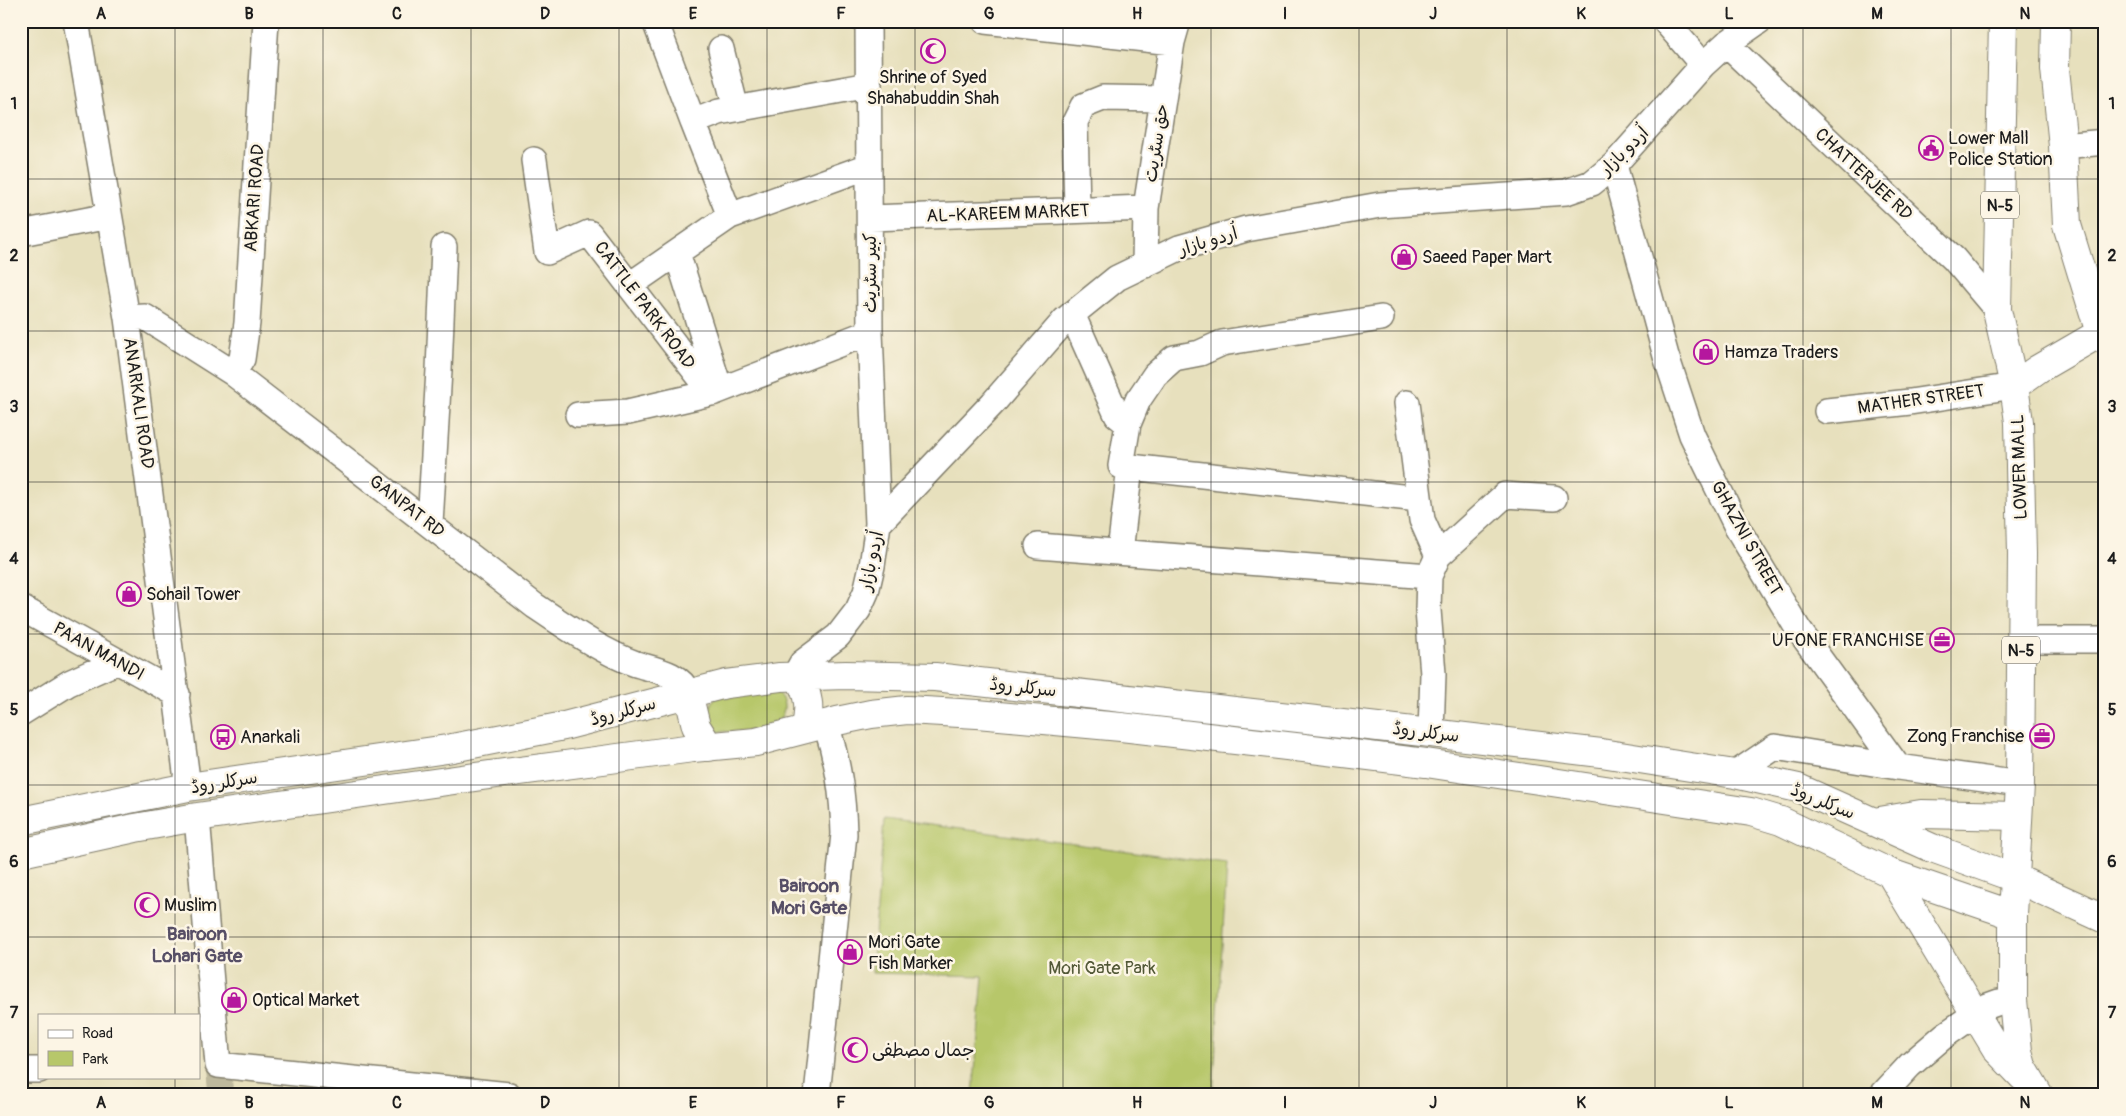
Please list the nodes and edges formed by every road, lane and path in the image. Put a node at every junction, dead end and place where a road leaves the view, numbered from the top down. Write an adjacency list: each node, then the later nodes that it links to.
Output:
1 (76, 21): 26 (street, ANARKALI ROAD)
2 (266, 21): 40 (street, ABKARI ROAD)
3 (655, 21): 18 (street)
4 (868, 21): 15 (street, کبیر سٹریٹ)
5 (985, 21): 10 (street)
6 (1665, 21): 14 (street)
7 (1759, 21): 12 (street, اُردو بازار)
8 (2003, 21): 34 (main road, LOWER MALL / N-5)
9 (2056, 21): 20 (main road)
10 (1057, 25): 11 (street)
11 (1175, 32): 16 (street, حق سٹریت)
12 (1726, 44): 14 (street, اُردو بازار); 34 (street, CHATTERJEE RD)
13 (721, 49): 17 (street)
14 (1703, 65): 22 (street, اُردو بازار)
15 (868, 85): 17 (street); 23 (street, کبیر سٹریٹ)
16 (1163, 99): 24 (street, حق سٹریت); 25 (street)
17 (736, 109): 18 (street)
18 (693, 122): 27 (street)
19 (2105, 142): 20 (street)
20 (2063, 146): 39 (main road)
21 (534, 160): 33 (street, CATTLE PARK ROAD)
22 (1614, 165): 32 (street, اُردو بازار); 66 (street, GHAZNI STREET)
23 (869, 166): 27 (street); 28 (street, کبیر سٹریٹ)
24 (1146, 208): 25 (street, AL-KAREEM MARKET); 32 (street, حق سٹریت)
25 (1077, 210): 28 (street, AL-KAREEM MARKET)
26 (109, 216): 29 (street); 36 (street, ANARKALI ROAD)
27 (730, 216): 31 (street)
28 (870, 218): 38 (street, کبیر سٹریٹ)
29 (21, 233)
30 (444, 247): 50 (street)
31 (677, 253): 33 (street); 42 (street)
32 (1144, 265): 35 (street, اُردو بازار)
33 (630, 285): 42 (street, CATTLE PARK ROAD)
34 (1997, 310): 41 (main road, LOWER MALL / N-5)
35 (1072, 314): 46 (street); 51 (street, اُردو بازار)
36 (127, 318): 40 (street, GANPAT RD); 61 (street, ANARKALI ROAD)
37 (1382, 318): 46 (street)
38 (870, 332): 42 (street); 51 (street, کبیر سٹریٹ)
39 (2103, 337): 41 (main road)
40 (233, 373): 50 (street, GANPAT RD)
41 (2014, 386): 44 (street, MATHER STREET); 56 (main road, LOWER MALL / N-5)
42 (716, 391): 45 (street)
43 (1407, 403): 49 (street)
44 (1827, 411)
45 (578, 415)
46 (1128, 424): 47 (street)
47 (1130, 467): 49 (street); 53 (street)
48 (1554, 498): 54 (street)
49 (1419, 499): 54 (street)
50 (430, 524): 60 (street, GANPAT RD)
51 (878, 524): 59 (street, اُردو بازار)
52 (1038, 546): 53 (street)
53 (1120, 552): 54 (street)
54 (1433, 566): 64 (street)
55 (21, 608): 58 (street, PAAN MANDI)
56 (2022, 640): 57 (street); 68 (main road, LOWER MALL / N-5)
57 (2105, 640)
58 (118, 661): 61 (street, PAAN MANDI); 62 (street)
59 (798, 677): 60 (main road, سرکلر روڈ); 63 (main road); 64 (main road, سرکلر روڈ)
60 (688, 693): 65 (main road); 69 (main road, سرکلر روڈ)
61 (177, 694): 69 (street, ANARKALI ROAD)
62 (21, 713)
63 (816, 726): 65 (main road, سرکلر روڈ); 75 (main road, سرکلر روڈ); 85 (street)
64 (1431, 732): 67 (main road, سرکلر روڈ)
65 (709, 747): 71 (main road, سرکلر روڈ)
66 (1898, 768): 67 (street); 68 (street)
67 (1735, 774): 73 (main road, سرکلر روڈ)
68 (2020, 784): 70 (main road, LOWER MALL / N-5)
69 (188, 787): 72 (main road, سرکلر روڈ)
70 (2018, 816): 73 (main road); 76 (main road, LOWER MALL / N-5)
71 (197, 817): 74 (main road, سرکلر روڈ); 84 (street)
72 (21, 821)
73 (1874, 822): 76 (main road, سرکلر روڈ)
74 (21, 853)
75 (1890, 873): 77 (main road, سرکلر روڈ); 80 (main road)
76 (2015, 878): 77 (main road, LOWER MALL / N-5); 78 (main road, سرکلر روڈ)
77 (2013, 915): 79 (main road, N-5)
78 (2101, 916)
79 (2013, 1000): 80 (street); 83 (main road, N-5)
80 (1974, 1014): 83 (main road); 86 (street)
81 (21, 1070): 82 (street)
82 (38, 1070)
83 (2036, 1091)
84 (509, 1095)
85 (817, 1095)
86 (1882, 1095)

